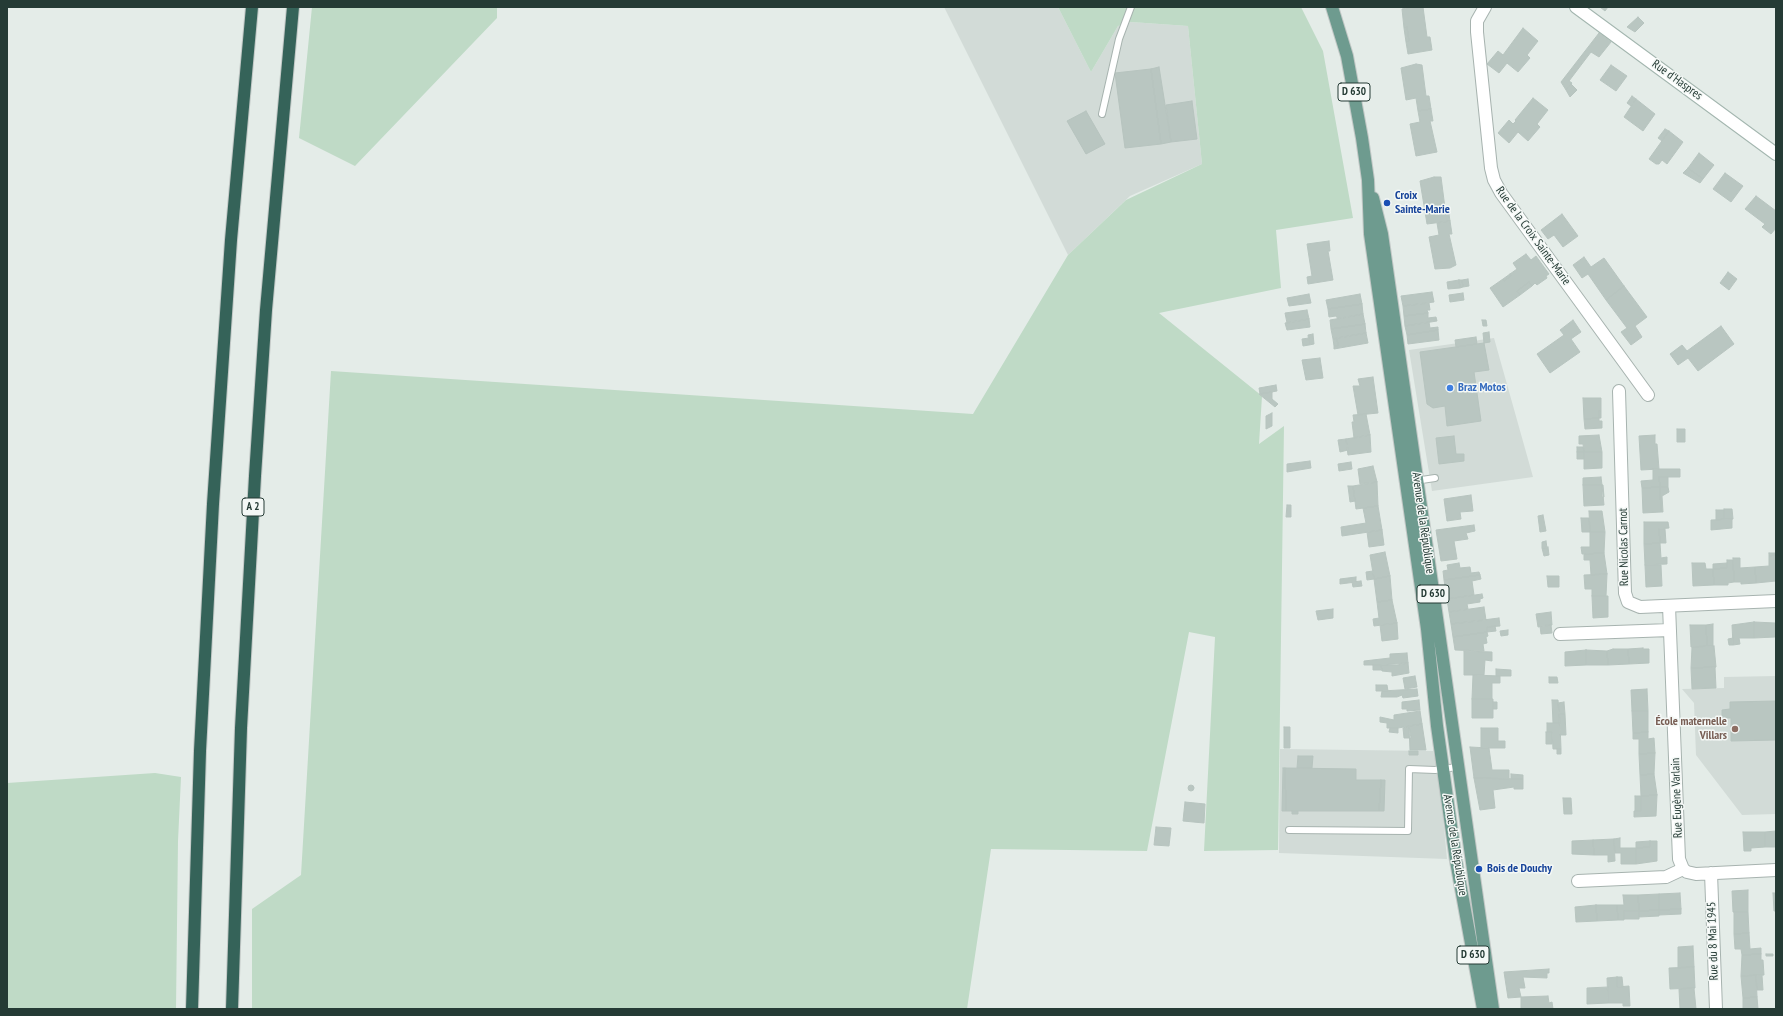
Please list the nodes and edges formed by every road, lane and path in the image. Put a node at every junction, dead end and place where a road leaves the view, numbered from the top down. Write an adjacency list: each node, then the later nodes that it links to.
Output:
1 (252, 7): 24 (highway)
2 (293, 7): 25 (highway, A 2)
3 (1132, 7): 7 (lane)
4 (1332, 7): 12 (main road, Avenue de la République / D 630)
5 (1485, 7): 10 (street, Rue de la Croix Sainte-Marie)
6 (1576, 7): 8 (street, Rue d'Haspres)
7 (1102, 114)
8 (1776, 154)
9 (1619, 391): 14 (street, Rue Nicolas Carnot)
10 (1648, 395)
11 (1435, 478): 12 (lane)
12 (1412, 481): 17 (main road, Avenue de la République / D 630); 18 (main road, Avenue de la République / D 630)
13 (1776, 602): 14 (street, Rue Nicolas Carnot)
14 (1669, 606): 15 (street, Rue Eugène Varlain)
15 (1670, 630): 16 (street); 20 (street, Rue Eugène Varlain)
16 (1560, 634)
17 (1457, 767): 18 (lane); 27 (main road, Avenue de la République / D 630)
18 (1443, 769): 19 (lane); 26 (main road, Avenue de la République / D 630)
19 (1289, 830)
20 (1683, 869): 22 (street); 23 (street)
21 (1776, 870): 22 (street)
22 (1711, 873): 28 (street, Rue du 8 Mai 1945)
23 (1578, 881)
24 (192, 1009)
25 (232, 1009)
26 (1483, 1009)
27 (1493, 1009)
28 (1716, 1009)

